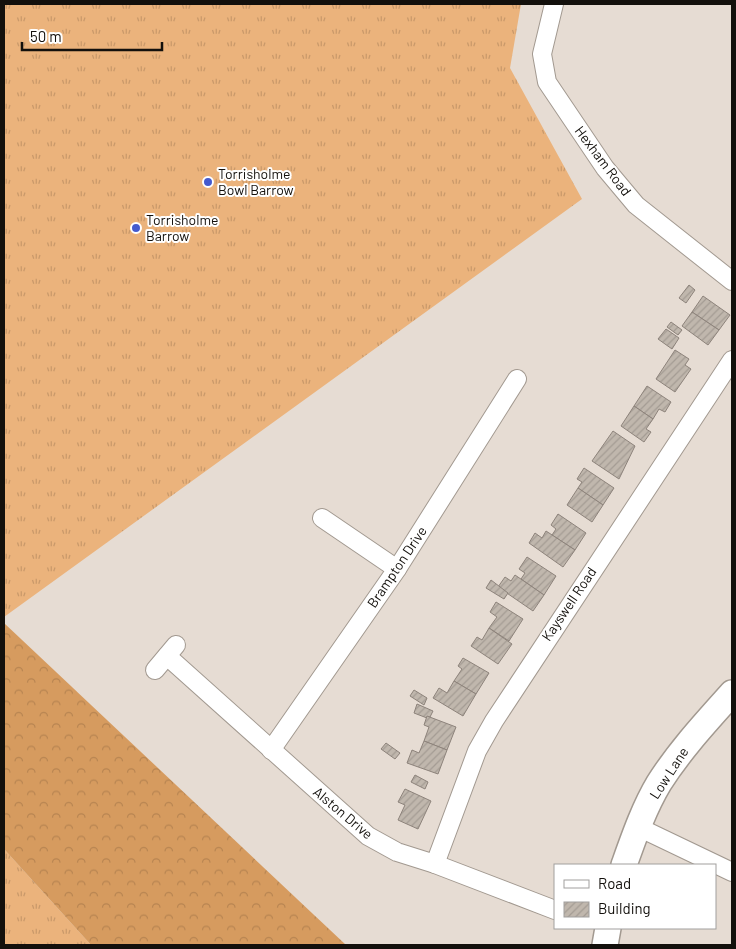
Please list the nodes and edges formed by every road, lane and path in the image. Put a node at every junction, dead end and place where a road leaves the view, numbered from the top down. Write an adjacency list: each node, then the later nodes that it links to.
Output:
1 (554, 4): 2 (street, Hexham Road)
2 (732, 281)
3 (732, 360): 11 (street, Kayswell Road)
4 (517, 380): 6 (street, Brampton Drive)
5 (322, 518): 6 (street)
6 (398, 569): 9 (street, Brampton Drive)
7 (155, 670): 9 (street, Alston Drive)
8 (732, 693): 10 (street, Low Lane)
9 (270, 750): 11 (street, Alston Drive)
10 (638, 827): 12 (street, Low Lane); 13 (street)
11 (435, 864): 16 (street, Alston Drive)
12 (624, 864)
13 (715, 864)
14 (716, 864): 15 (street)
15 (732, 872)
16 (554, 910)

